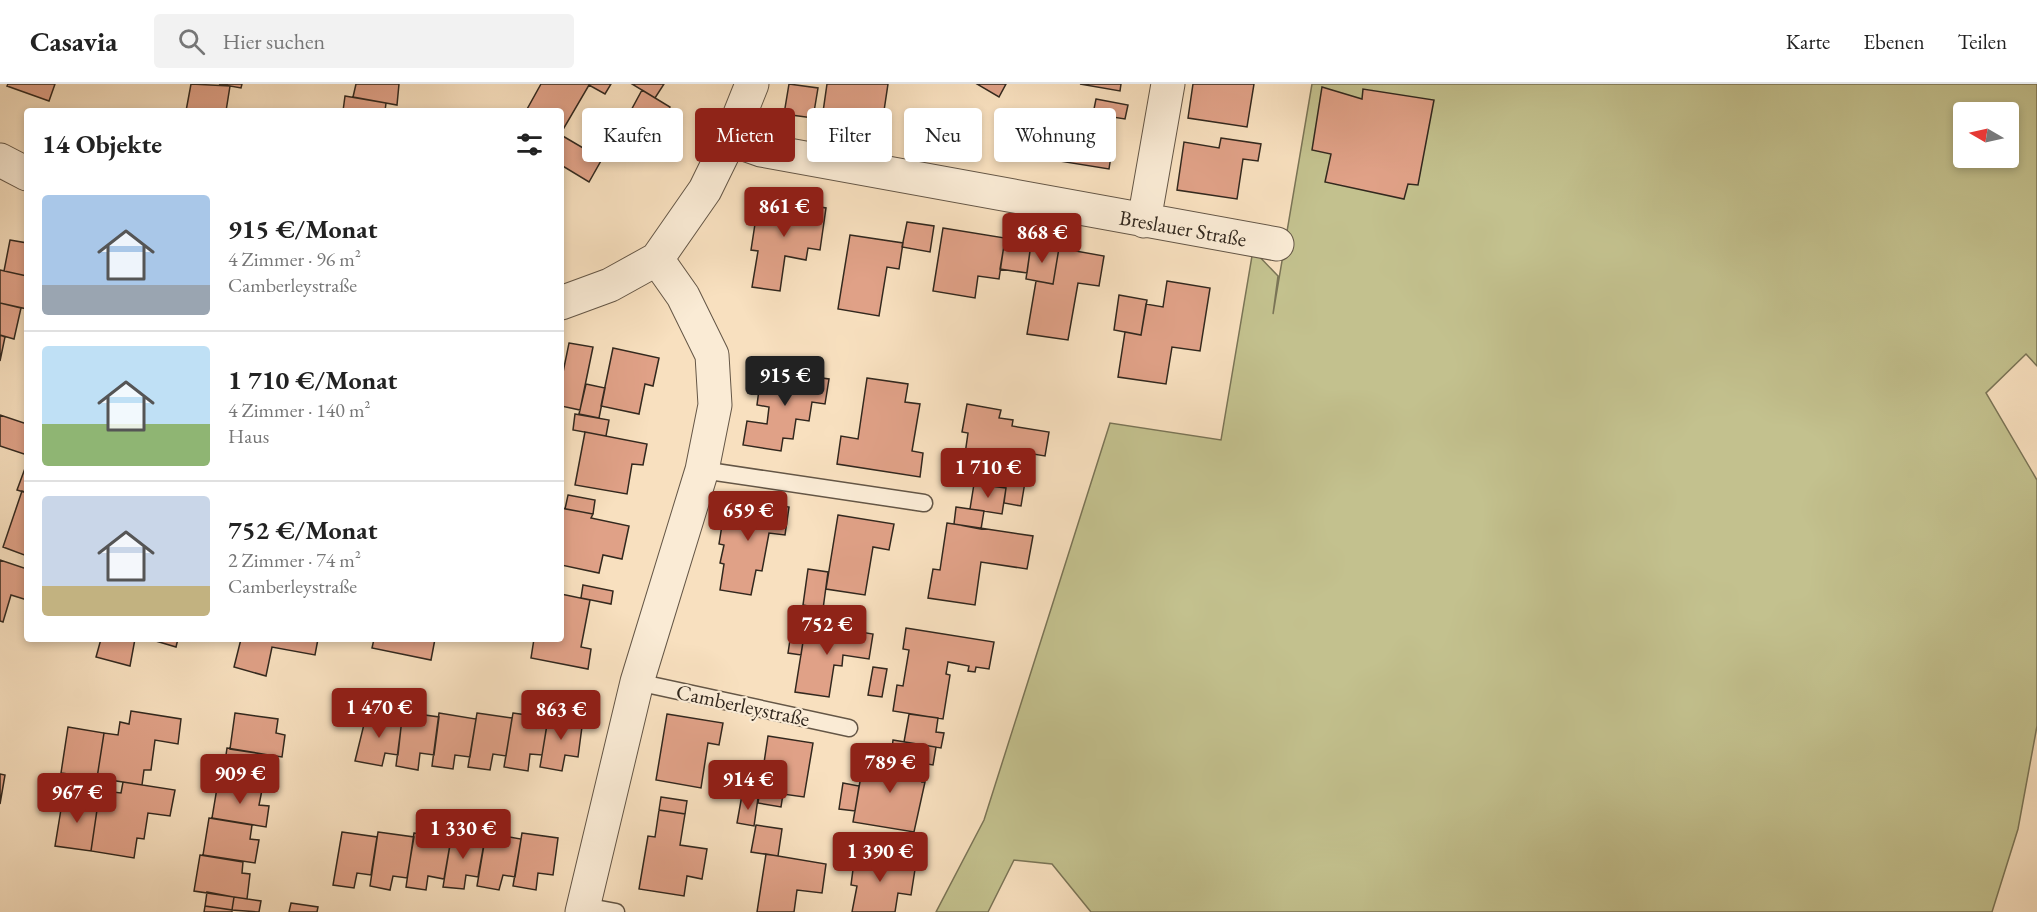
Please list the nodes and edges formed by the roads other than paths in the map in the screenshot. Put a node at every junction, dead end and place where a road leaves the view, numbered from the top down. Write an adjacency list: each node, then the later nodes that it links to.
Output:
1 (752, 84): 3 (street)
2 (1168, 84): 8 (street)
3 (742, 108)
4 (795, 156): 8 (street, Breslauer Straße)
5 (0, 160): 7 (street)
6 (719, 162): 10 (street)
7 (24, 172)
8 (1144, 221): 9 (street, Breslauer Straße)
9 (1277, 244)
10 (657, 259): 11 (street); 12 (street)
11 (564, 302)
12 (702, 470): 13 (lane); 14 (street)
13 (924, 503)
14 (637, 682): 15 (lane, Camberleystraße); 16 (street)
15 (849, 728)
16 (583, 909): 17 (lane)
17 (616, 912)

